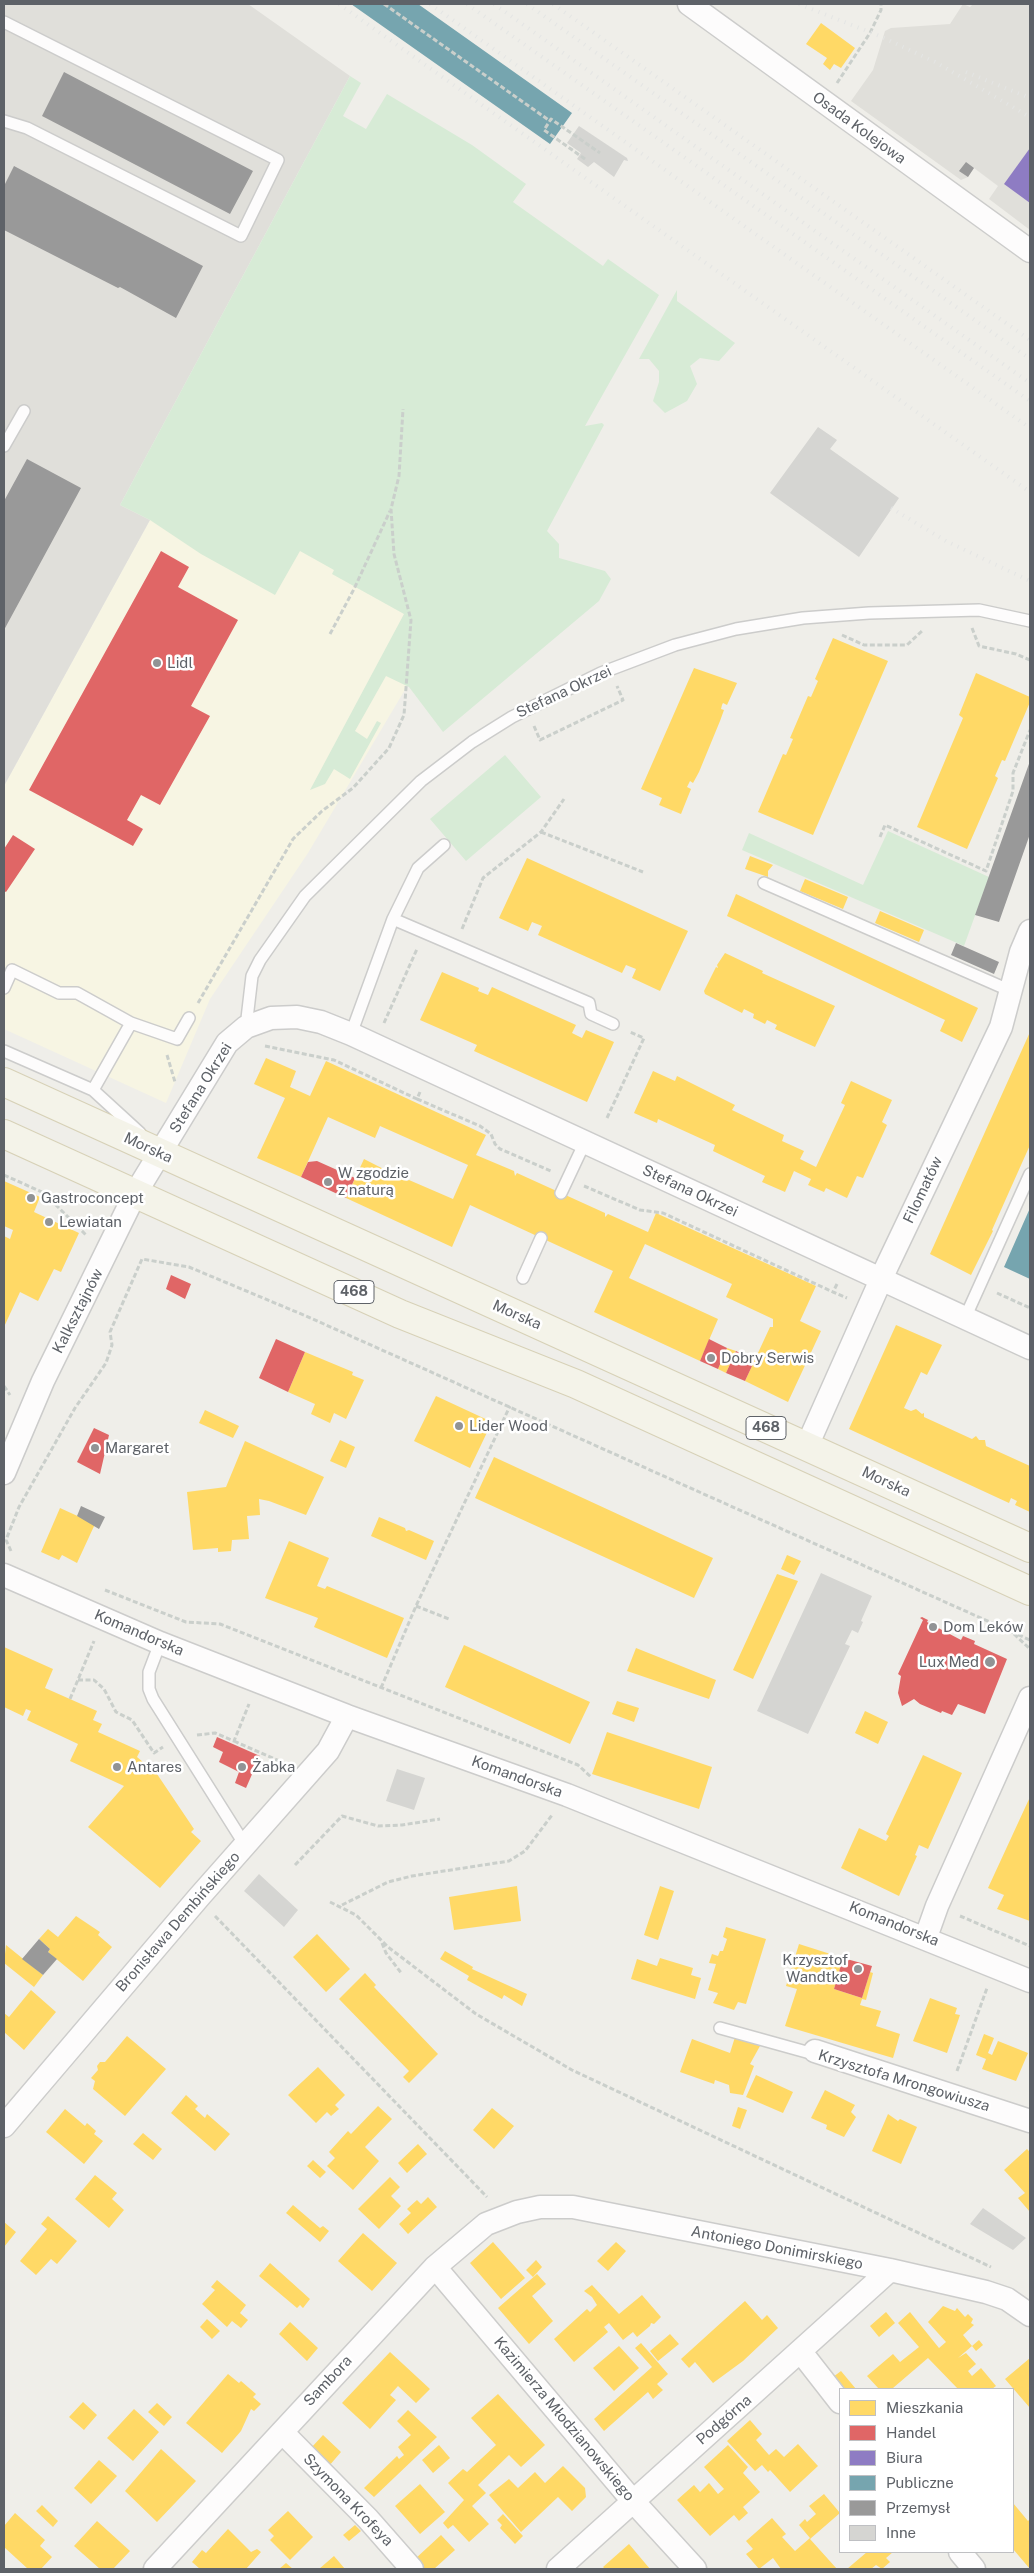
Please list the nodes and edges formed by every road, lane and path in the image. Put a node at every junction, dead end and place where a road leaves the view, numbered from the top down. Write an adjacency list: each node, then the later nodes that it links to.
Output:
1 (384, 4): 7 (path)
2 (689, 4): 5 (street, Osada Kolejowa)
3 (881, 4): 5 (path)
4 (4, 22): 6 (lane)
5 (825, 103): 10 (street, Osada Kolejowa)
6 (4, 120)
7 (550, 121): 8 (path); 9 (path)
8 (600, 153)
9 (585, 159)
10 (1030, 251)
11 (403, 409): 14 (path)
12 (24, 411): 13 (lane)
13 (4, 446)
14 (391, 509): 19 (path); 36 (path)
15 (1030, 621): 39 (lane, Stefana Okrzei)
16 (928, 626): 18 (path)
17 (963, 627): 20 (path)
18 (837, 633)
19 (330, 634)
20 (1030, 660)
21 (625, 682): 22 (path)
22 (527, 730)
23 (1030, 730): 26 (path)
24 (564, 799): 25 (path)
25 (541, 832): 28 (path); 33 (path)
26 (880, 837)
27 (444, 845): 30 (lane)
28 (643, 872)
29 (764, 883): 35 (lane)
30 (393, 919): 33 (lane); 42 (lane)
31 (1030, 931): 35 (street, Filomatów)
32 (420, 942): 40 (path)
33 (454, 946): 38 (lane)
34 (4, 988): 37 (lane)
35 (1011, 991): 62 (street, Filomatów)
36 (189, 1018): 41 (lane)
37 (131, 1023): 41 (lane); 48 (lane)
38 (613, 1024): 50 (path)
39 (246, 1027): 42 (street, Stefana Okrzei); 53 (street, Stefana Okrzei)
40 (381, 1030)
41 (161, 1033): 47 (path)
42 (351, 1034): 45 (street, Stefana Okrzei)
43 (262, 1046): 49 (path)
44 (4, 1051): 48 (lane)
45 (429, 1071): 49 (path); 52 (street, Stefana Okrzei)
46 (4, 1082): 53 (main road, Morska / 468)
47 (176, 1086)
48 (93, 1090): 53 (lane)
49 (417, 1099): 56 (path)
50 (607, 1118)
51 (4, 1134): 58 (main road, 468)
52 (585, 1142): 56 (lane); 62 (street, Stefana Okrzei)
53 (161, 1153): 58 (street, Kalksztajnów); 71 (main road, Morska / 468)
54 (1030, 1174): 63 (lane)
55 (4, 1175): 59 (path)
56 (568, 1179): 57 (lane); 64 (path)
57 (561, 1193)
58 (135, 1194): 72 (street, Kalksztajnów); 77 (main road, 468)
59 (87, 1233)
60 (541, 1238): 61 (lane)
61 (523, 1278)
62 (882, 1278): 66 (street, Stefana Okrzei); 71 (street, Filomatów)
63 (980, 1285): 65 (path); 66 (lane)
64 (833, 1292)
65 (1030, 1308)
66 (966, 1318): 67 (street, Stefana Okrzei)
67 (1030, 1348)
68 (4, 1386): 69 (path)
69 (10, 1395)
70 (510, 1406): 74 (path); 78 (path); 80 (path)
71 (807, 1446): 73 (main road, Morska / 468)
72 (4, 1473)
73 (1030, 1548)
74 (15, 1554)
75 (4, 1575): 83 (street, Komandorska)
76 (96, 1586): 86 (path)
77 (1030, 1591)
78 (416, 1606): 79 (path); 86 (path)
79 (448, 1619)
80 (1011, 1632): 82 (path); 84 (path)
81 (95, 1638): 85 (path)
82 (1030, 1640)
83 (160, 1643): 91 (street, Komandorska); 92 (lane)
84 (1030, 1649)
85 (78, 1680): 89 (path); 92 (path)
86 (381, 1688): 87 (path)
87 (395, 1693)
88 (1030, 1698): 102 (street)
89 (70, 1699)
90 (250, 1701): 93 (path)
91 (347, 1716): 95 (street, Komandorska); 97 (street, Bronisława Dembińskiego)
92 (176, 1738): 93 (path); 97 (lane)
93 (234, 1741): 94 (path)
94 (294, 1767)
95 (567, 1794): 101 (path); 103 (street, Komandorska)
96 (440, 1819): 98 (path)
97 (245, 1845): 99 (street, Bronisława Dembińskiego)
98 (295, 1865)
99 (199, 1897): 113 (street, Bronisława Dembińskiego); 114 (path)
100 (330, 1902): 101 (path)
101 (341, 1906): 104 (path)
102 (937, 1906): 103 (street); 105 (path)
103 (926, 1937): 108 (street, Komandorska)
104 (382, 1941): 106 (path); 117 (path)
105 (1030, 1946)
106 (402, 1974)
107 (990, 1980): 111 (path)
108 (1030, 1981)
109 (720, 2028): 110 (lane, Krzysztofa Mrongowiusza)
110 (815, 2051): 111 (street, Krzysztofa Mrongowiusza)
111 (948, 2093): 112 (street, Krzysztofa Mrongowiusza)
112 (1030, 2122)
113 (4, 2126)
114 (488, 2199)
115 (517, 2212): 116 (street, Sambora); 118 (street, Antoniego Donimirskiego)
116 (435, 2267): 122 (street, Sambora); 123 (street, Kazimierza Młodzianowskiego)
117 (995, 2268)
118 (890, 2270): 119 (street, Antoniego Donimirskiego); 120 (street, Podgórna)
119 (1030, 2315)
120 (801, 2352): 121 (street); 123 (street, Podgórna)
121 (839, 2401)
122 (282, 2432): 125 (street, Sambora); 126 (street, Szymona Krofeya)
123 (632, 2500): 127 (street, Podgórna); 128 (street, Kazimierza Młodzianowskiego)
124 (961, 2553): 129 (street)
125 (154, 2569)
126 (412, 2569)
127 (558, 2569)
128 (695, 2569)
129 (974, 2569)

